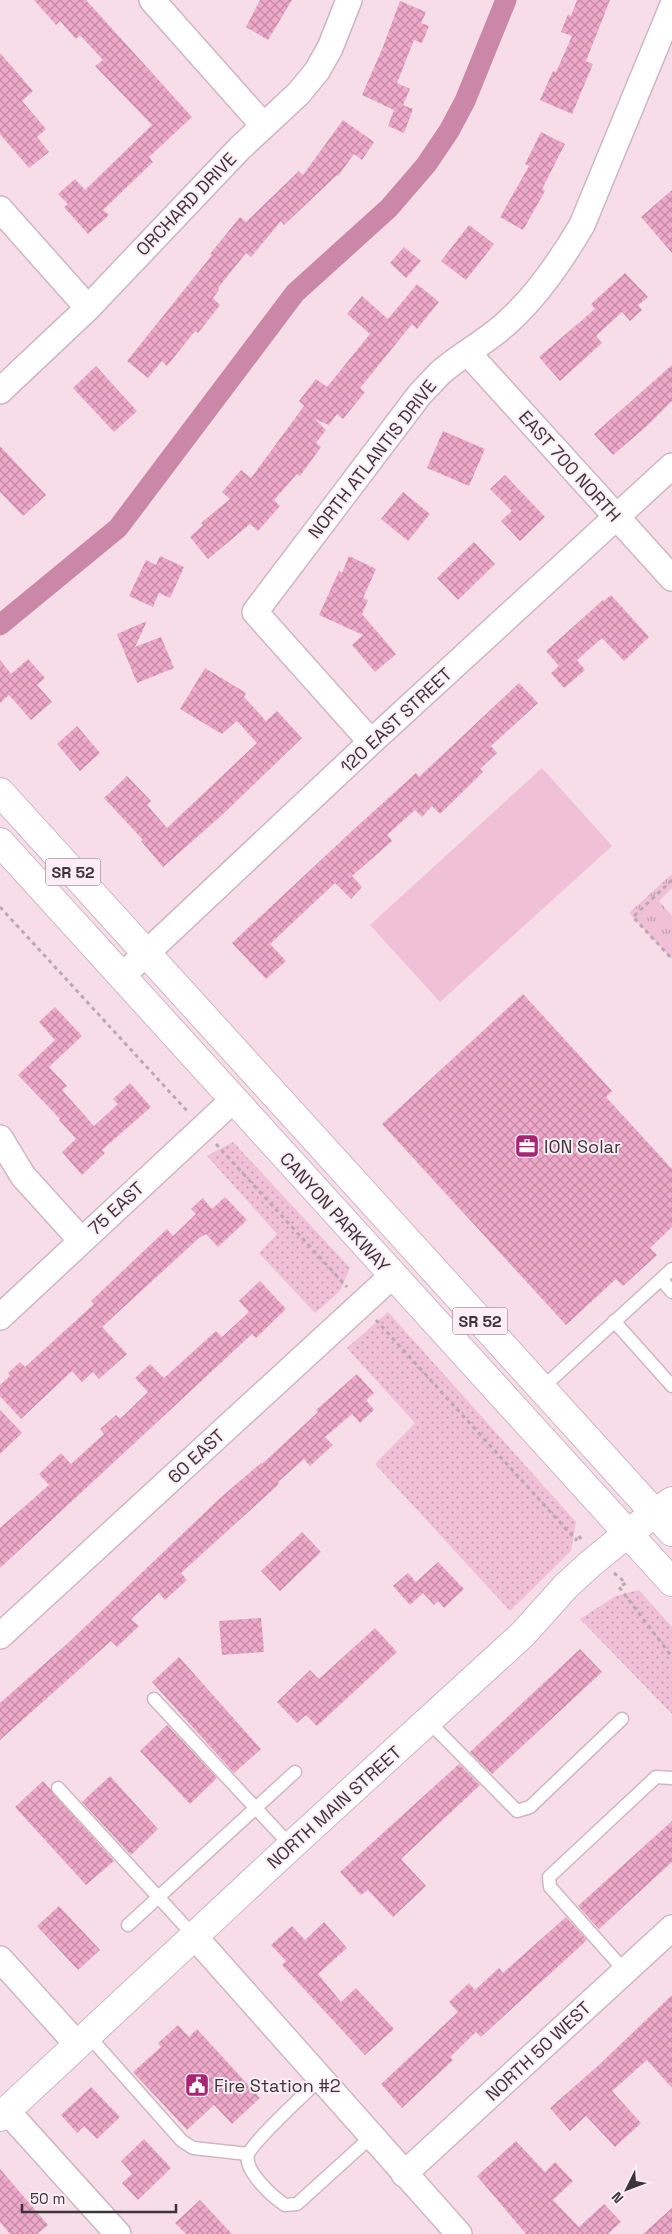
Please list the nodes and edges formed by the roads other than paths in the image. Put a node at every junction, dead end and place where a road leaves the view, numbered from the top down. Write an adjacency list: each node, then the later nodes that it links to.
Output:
1 (152, 0): 4 (street)
2 (349, 0): 4 (street, ORCHARD DRIVE)
3 (672, 7): 7 (street, NORTH ATLANTIS DRIVE)
4 (263, 125): 6 (street, ORCHARD DRIVE)
5 (0, 210): 6 (street)
6 (88, 308): 8 (street, ORCHARD DRIVE)
7 (468, 353): 10 (street, EAST 700 NORTH); 12 (street, NORTH ATLANTIS DRIVE)
8 (0, 391)
9 (672, 466): 10 (street, 120 EAST STREET)
10 (616, 517): 11 (street, EAST 700 NORTH); 12 (street, 120 EAST STREET)
11 (672, 578)
12 (372, 742): 15 (street, 120 EAST STREET)
13 (0, 792): 15 (main road, CANYON PARKWAY / SR 52)
14 (0, 842): 16 (main road, CANYON PARKWAY / SR 52)
15 (146, 953): 16 (street, 120 EAST STREET); 27 (main road, CANYON PARKWAY / SR 52)
16 (122, 976): 17 (main road, CANYON PARKWAY / SR 52)
17 (233, 1100): 19 (street, 75 EAST); 21 (main road, CANYON PARKWAY / SR 52)
18 (0, 1138): 19 (street)
19 (81, 1240): 24 (street, 75 EAST)
20 (672, 1269): 22 (lane)
21 (393, 1275): 29 (main road, CANYON PARKWAY / SR 52); 31 (street, 60 EAST)
22 (661, 1279): 23 (lane); 25 (lane)
23 (672, 1292)
24 (0, 1316)
25 (614, 1322): 26 (lane); 27 (lane)
26 (672, 1386)
27 (542, 1389): 28 (main road, CANYON PARKWAY / SR 52)
28 (666, 1515): 29 (main road, NORTH MAIN STREET)
29 (628, 1533): 30 (main road, CANYON PARKWAY / SR 52); 34 (main road, NORTH MAIN STREET)
30 (672, 1582)
31 (0, 1636)
32 (154, 1698): 38 (lane)
33 (622, 1719): 34 (lane)
34 (428, 1721): 39 (main road, NORTH MAIN STREET)
35 (295, 1772): 38 (lane)
36 (672, 1778): 45 (lane)
37 (58, 1788): 40 (lane)
38 (256, 1808): 39 (lane); 40 (lane)
39 (291, 1846): 43 (main road, NORTH MAIN STREET)
40 (158, 1898): 41 (lane); 43 (lane)
41 (128, 1925)
42 (672, 1928): 45 (street, NORTH 50 WEST)
43 (194, 1936): 46 (main road, NORTH MAIN STREET); 47 (street)
44 (0, 1959): 46 (street)
45 (625, 1971): 51 (street, NORTH 50 WEST)
46 (82, 2039): 48 (main road, NORTH MAIN STREET); 50 (lane)
47 (320, 2079): 49 (street); 50 (lane)
48 (3, 2114): 52 (street)
49 (371, 2137): 50 (lane); 51 (street)
50 (248, 2154)
51 (404, 2174): 53 (street)
52 (118, 2234)
53 (459, 2234)

